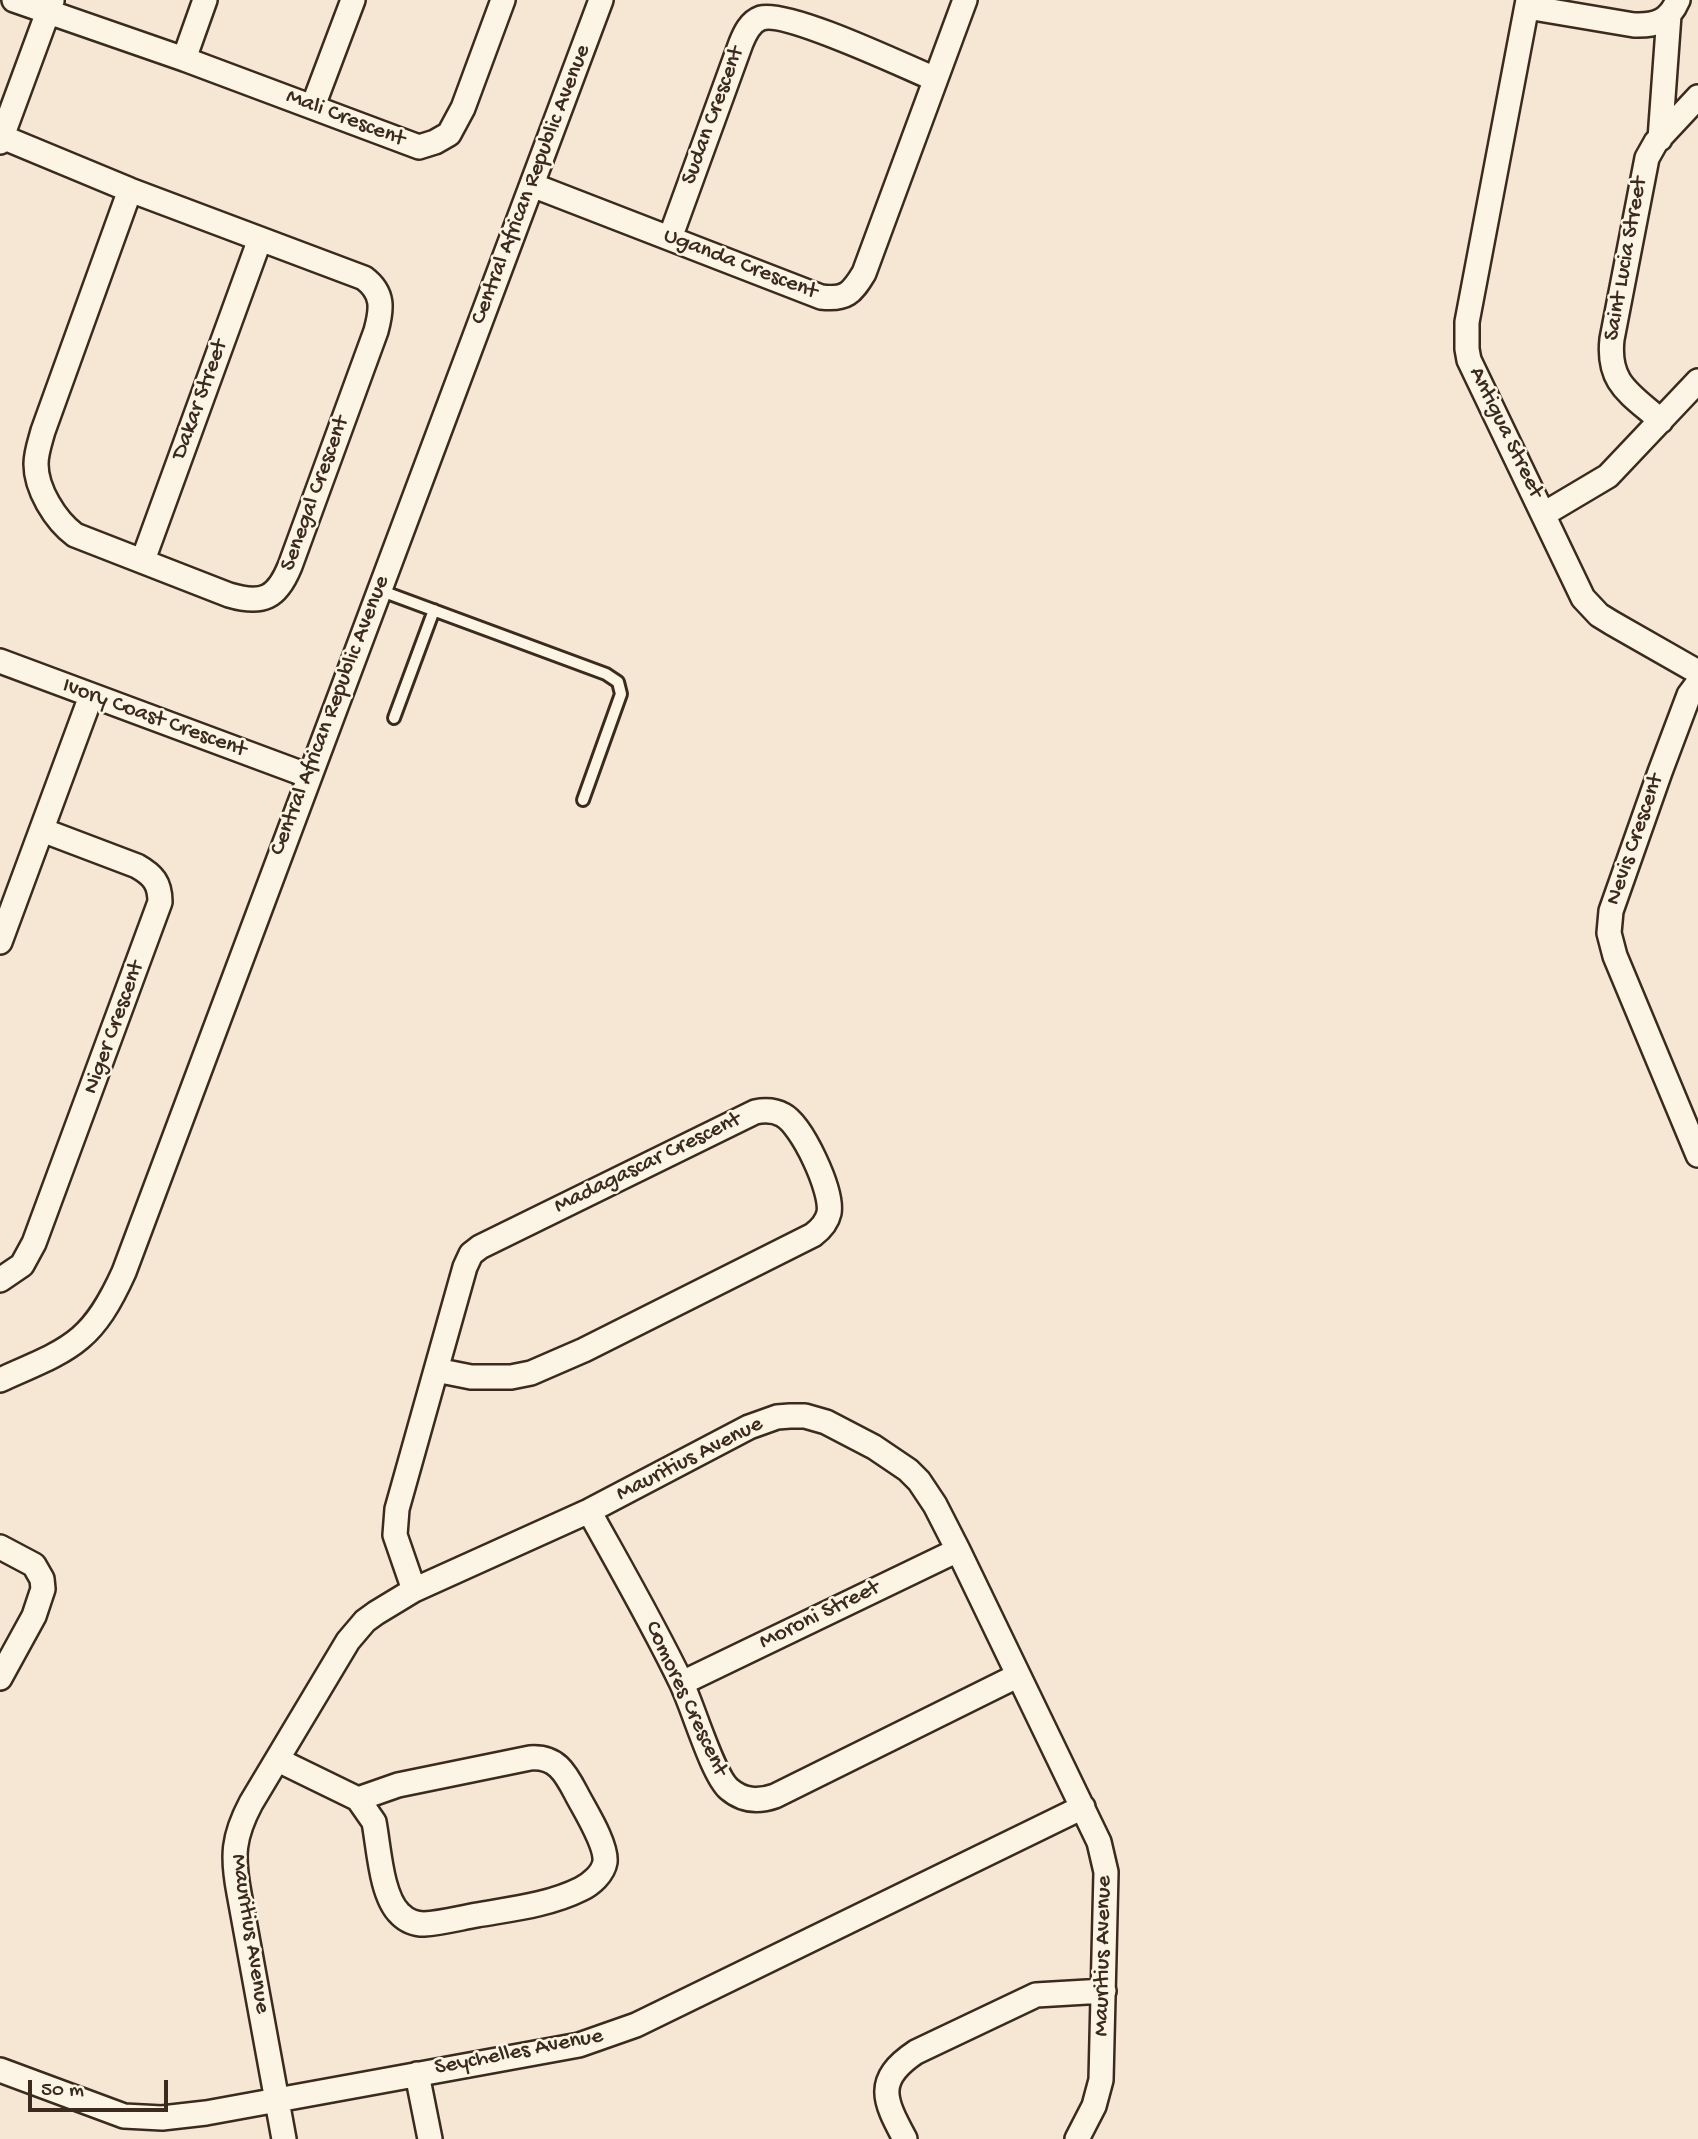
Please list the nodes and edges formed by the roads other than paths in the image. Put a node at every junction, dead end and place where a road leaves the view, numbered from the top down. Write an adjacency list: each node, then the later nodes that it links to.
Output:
1 (14, 0): 8 (street, Mali Crescent)
2 (205, 0): 10 (street)
3 (353, 0): 13 (street)
4 (503, 0): 13 (street, Mali Crescent)
5 (601, 0): 16 (street, Central African Republic Avenue)
6 (965, 0): 11 (street, Uganda Crescent)
7 (1527, 4): 9 (street); 22 (street, Antigua Street)
8 (50, 7): 10 (street, Mali Crescent); 15 (street)
9 (1673, 8): 14 (street)
10 (184, 59): 13 (street, Mali Crescent)
11 (935, 79): 18 (street, Uganda Crescent); 18 (street, Sudan Crescent)
12 (1698, 97): 14 (street, Saint Lucia Street)
13 (313, 106)
14 (1660, 139): 21 (street, Saint Lucia Street)
15 (1, 140): 17 (street, Senegal Crescent)
16 (532, 185): 18 (street, Uganda Crescent); 24 (street, Central African Republic Avenue)
17 (130, 190): 19 (street, Senegal Crescent); 23 (street, Senegal Crescent)
18 (670, 238)
19 (260, 239): 23 (street, Dakar Street); 23 (street, Senegal Crescent)
20 (1698, 381): 21 (street)
21 (1661, 421): 22 (street)
22 (1544, 514): 27 (street, Antigua Street)
23 (143, 561)
24 (379, 590): 25 (lane); 31 (street, Central African Republic Avenue)
25 (434, 610): 30 (lane); 32 (lane)
26 (0, 661): 29 (street, Ivory Coast Crescent)
27 (1698, 672)
28 (1698, 683): 35 (street, Nevis Crescent)
29 (91, 696): 31 (street, Ivory Coast Crescent); 33 (street)
30 (394, 718)
31 (309, 776): 38 (street, Central African Republic Avenue)
32 (583, 800)
33 (42, 830): 34 (street); 36 (street, Niger Crescent)
34 (0, 942)
35 (1698, 1155)
36 (0, 1280)
37 (436, 1370): 37 (street, Madagascar Crescent); 42 (street, Madagascar Crescent)
38 (0, 1380)
39 (589, 1511): 41 (street, Mauritius Avenue); 42 (street, Mauritius Avenue); 45 (street, Comores Crescent)
40 (0, 1547): 44 (street)
41 (958, 1550): 43 (street, Mauritius Avenue); 45 (street, Moroni Street)
42 (414, 1590): 46 (street, Mauritius Avenue)
43 (1017, 1676): 45 (street, Comores Crescent); 48 (street, Mauritius Avenue)
44 (0, 1678)
45 (682, 1683)
46 (278, 1760): 47 (street); 52 (street, Mauritius Avenue)
47 (358, 1799): 47 (street)
48 (1083, 1807): 49 (street, Mauritius Avenue); 51 (street, Seychelles Avenue)
49 (1104, 1991): 55 (street); 56 (street, Mauritius Avenue)
50 (0, 2070): 52 (street, Seychelles Avenue)
51 (417, 2074): 52 (street, Seychelles Avenue); 54 (street)
52 (277, 2099): 53 (street, Mauritius Avenue)
53 (284, 2139)
54 (430, 2139)
55 (905, 2139)
56 (1077, 2139)

